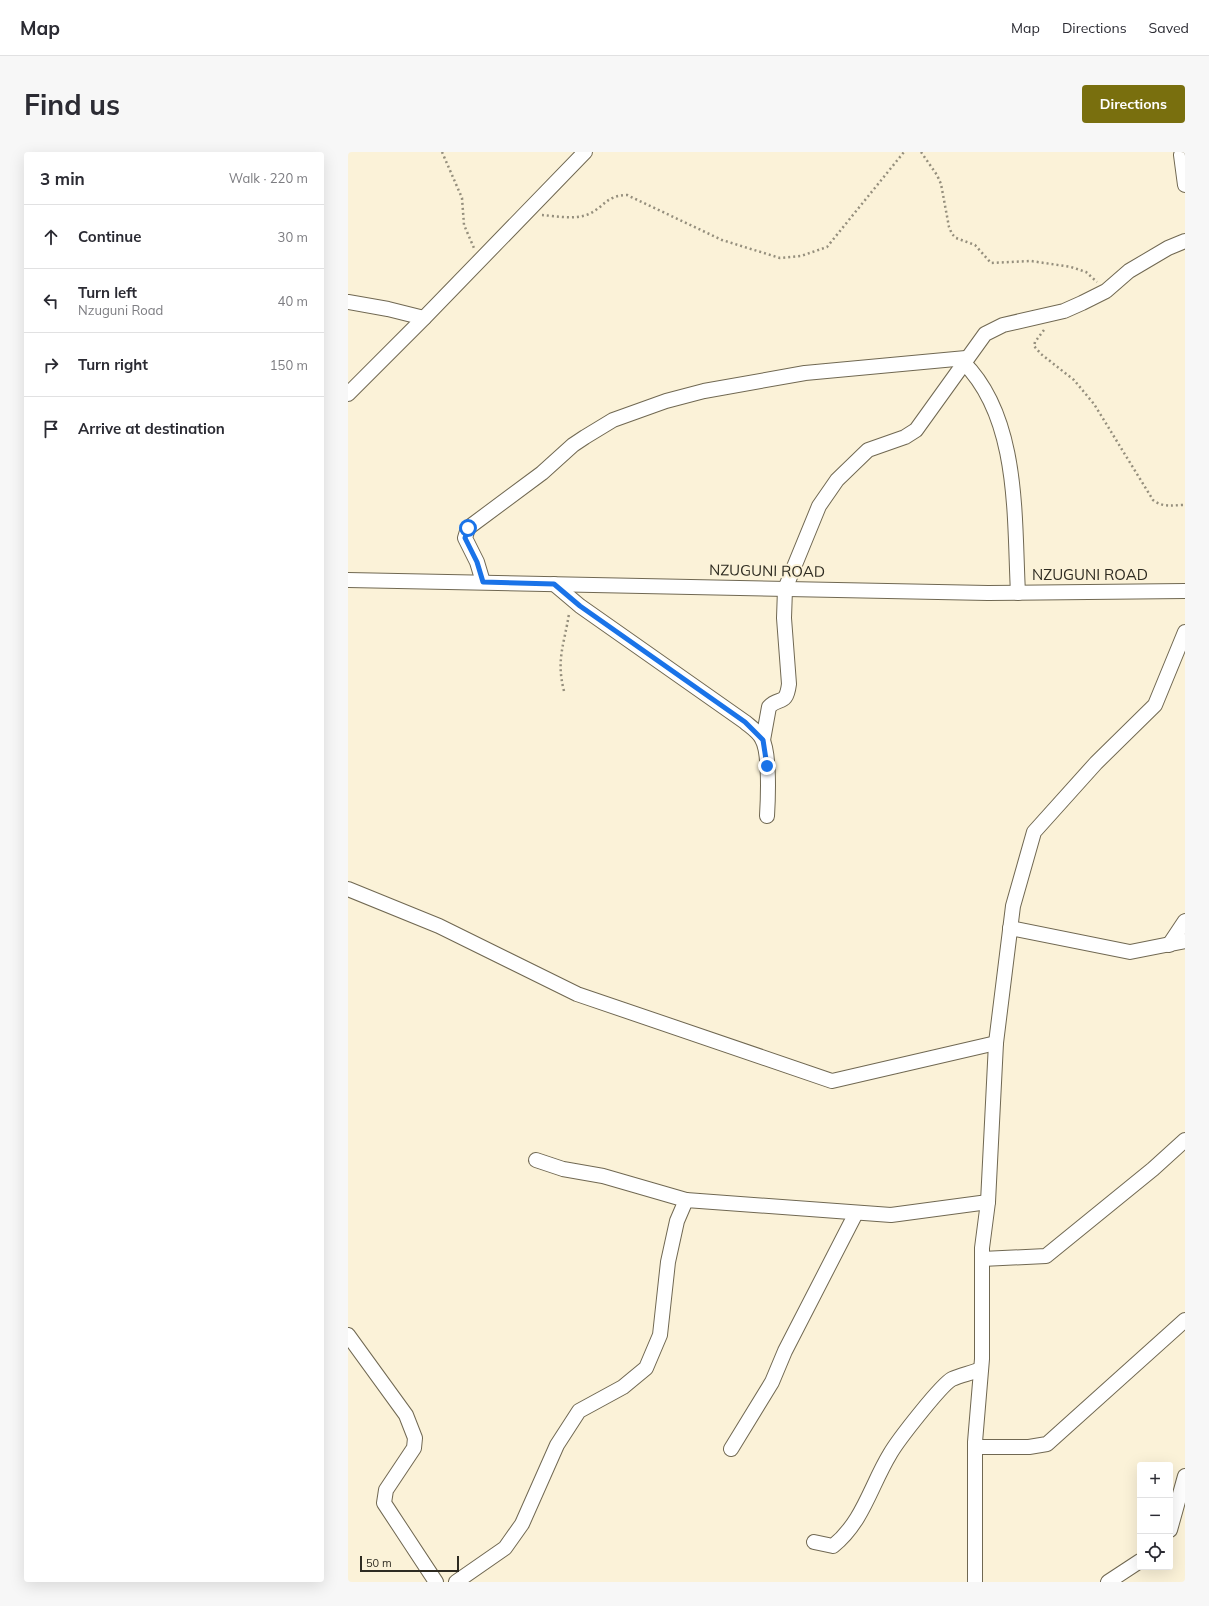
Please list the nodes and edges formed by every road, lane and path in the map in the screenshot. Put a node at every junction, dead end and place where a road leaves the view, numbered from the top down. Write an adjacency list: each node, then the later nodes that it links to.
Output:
1 (442, 152): 9 (path)
2 (585, 152): 7 (street)
3 (904, 152): 7 (path)
4 (922, 152): 10 (path)
5 (1182, 156): 6 (street)
6 (1185, 185)
7 (526, 214): 9 (street)
8 (1185, 241): 10 (street)
9 (479, 262): 12 (street)
10 (1106, 291): 14 (street)
11 (348, 302): 12 (street)
12 (424, 318): 15 (street)
13 (1045, 328): 16 (path)
14 (965, 360): 18 (street); 20 (street); 22 (street)
15 (348, 394)
16 (1185, 505)
17 (348, 580): 18 (street, NZUGUNI ROAD)
18 (483, 582): 19 (street, NZUGUNI ROAD)
19 (554, 584): 20 (street, NZUGUNI ROAD); 23 (street)
20 (785, 589): 22 (street, NZUGUNI ROAD); 26 (street)
21 (1185, 591): 22 (street, NZUGUNI ROAD)
22 (1018, 593)
23 (571, 598): 25 (path); 26 (street)
24 (1185, 632): 30 (street)
25 (564, 691)
26 (763, 740): 27 (street)
27 (767, 816)
28 (348, 888): 33 (street)
29 (1185, 921): 32 (street)
30 (1010, 928): 32 (street); 33 (street)
31 (1185, 941): 32 (street)
32 (1169, 945)
33 (996, 1043): 37 (street)
34 (1185, 1140): 39 (street)
35 (536, 1160): 36 (street)
36 (686, 1200): 38 (street); 50 (street)
37 (988, 1202): 38 (street); 39 (street)
38 (856, 1213): 44 (street)
39 (982, 1259): 42 (street)
40 (1185, 1320): 43 (street)
41 (348, 1335): 49 (street)
42 (981, 1369): 43 (street); 47 (street)
43 (975, 1447): 51 (street)
44 (731, 1450)
45 (1185, 1476): 46 (street)
46 (1173, 1519)
47 (814, 1542)
48 (1137, 1563): 52 (street)
49 (436, 1582)
50 (456, 1582)
51 (975, 1582)
52 (1108, 1582)

